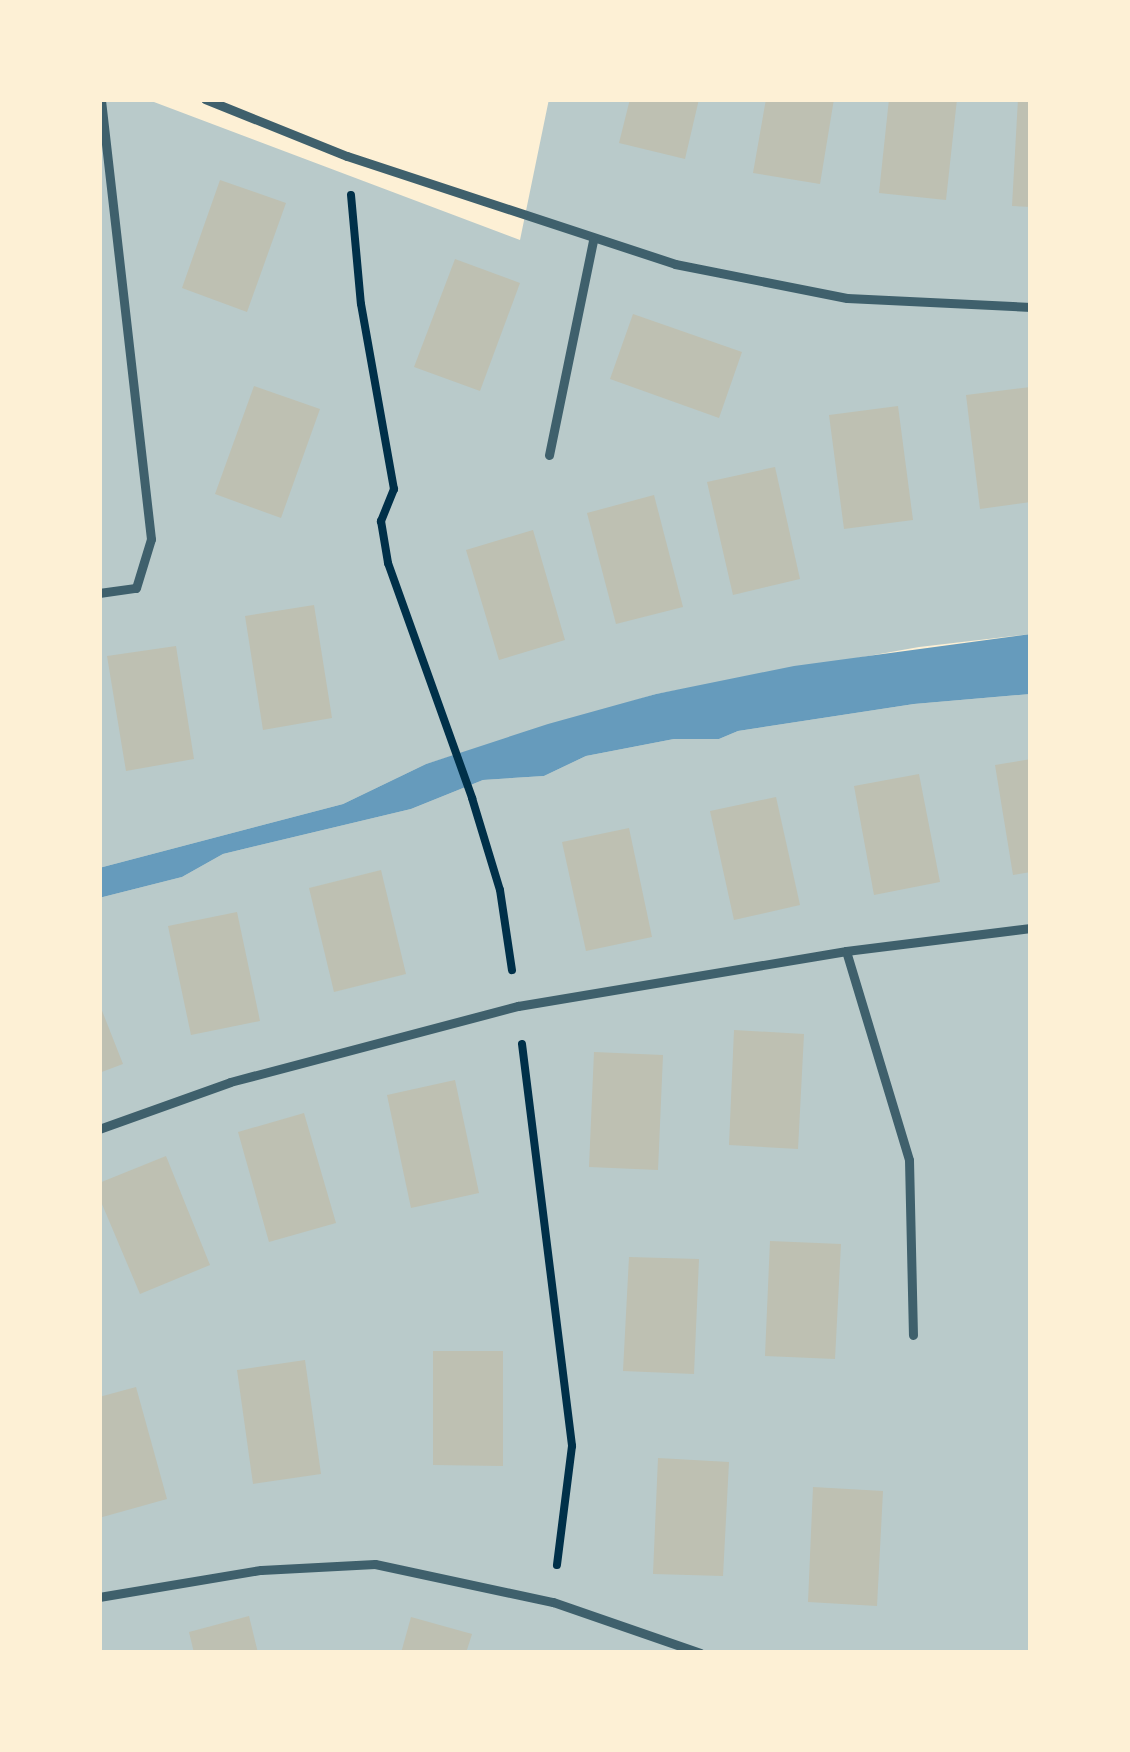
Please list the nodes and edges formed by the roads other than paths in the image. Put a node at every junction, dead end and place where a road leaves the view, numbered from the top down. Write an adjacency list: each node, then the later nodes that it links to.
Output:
1 (101, 99): 6 (lane)
2 (206, 99): 3 (lane)
3 (592, 240): 4 (lane); 5 (lane)
4 (1031, 307)
5 (549, 454)
6 (99, 593)
7 (1031, 928): 8 (lane)
8 (846, 952): 9 (lane); 10 (lane)
9 (99, 1129)
10 (914, 1336)
11 (99, 1597): 12 (lane)
12 (700, 1653)

